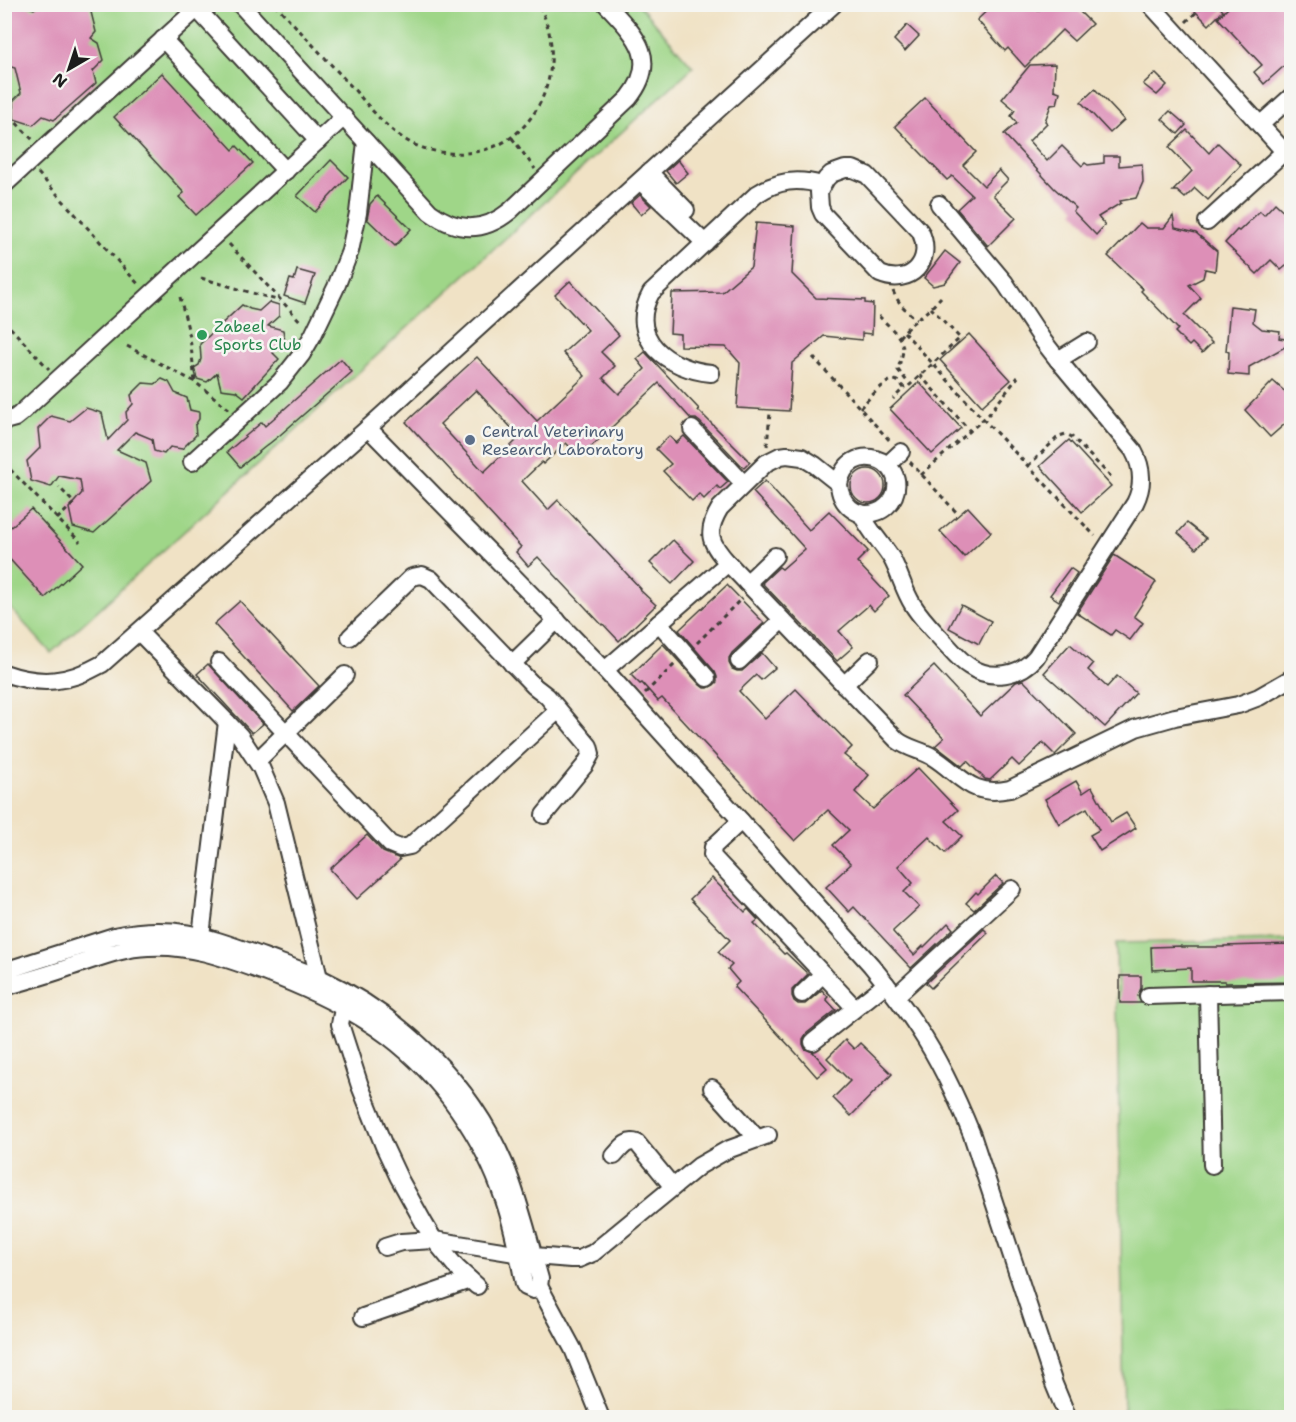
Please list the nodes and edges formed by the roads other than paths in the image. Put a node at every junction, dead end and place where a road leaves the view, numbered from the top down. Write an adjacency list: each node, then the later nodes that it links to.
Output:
1 (240, 4): 8 (street)
2 (606, 4): 11 (street)
3 (834, 4): 14 (street)
4 (1150, 4): 9 (street)
5 (199, 7): 6 (street); 10 (street)
6 (164, 39): 13 (street); 15 (street)
7 (1292, 96): 9 (street)
8 (344, 117): 10 (street); 11 (street)
9 (1260, 125): 12 (street)
10 (318, 141): 13 (street)
11 (366, 142): 27 (street)
12 (1288, 156): 18 (street)
13 (286, 171): 23 (street)
14 (645, 177): 19 (street); 24 (street)
15 (4, 185)
16 (821, 185): 16 (street); 19 (street)
17 (939, 204): 21 (street)
18 (1207, 222)
19 (708, 239): 22 (street)
20 (1088, 342): 21 (street)
21 (1058, 360): 31 (street)
22 (711, 374)
23 (4, 421)
24 (368, 428): 35 (street); 38 (street)
25 (692, 429): 29 (street)
26 (901, 452): 28 (street)
27 (192, 462)
28 (887, 465): 30 (street); 31 (street)
29 (744, 484): 30 (street); 33 (street)
30 (839, 484): 31 (street)
31 (861, 513)
32 (776, 556): 34 (street)
33 (728, 563): 34 (street); 37 (street)
34 (747, 583): 36 (street)
35 (557, 620): 43 (street); 44 (street)
36 (782, 620): 41 (street); 49 (street)
37 (659, 624): 44 (street); 47 (street)
38 (139, 632): 45 (street); 52 (street)
39 (350, 637): 43 (street)
40 (870, 660): 49 (street)
41 (739, 661)
42 (219, 662): 53 (street)
43 (512, 664): 50 (street)
44 (605, 670): 57 (street)
45 (4, 673)
46 (345, 675): 53 (street)
47 (707, 678)
48 (1292, 678): 49 (street)
49 (844, 685)
50 (534, 686): 51 (street); 55 (street)
51 (553, 716): 53 (street); 55 (street)
52 (227, 722): 54 (street); 60 (street)
53 (286, 733): 54 (street)
54 (257, 761): 63 (street)
55 (585, 765): 56 (street)
56 (544, 815)
57 (741, 820): 62 (street); 65 (street)
58 (1012, 889): 65 (street)
59 (149, 939): 60 (street); 61 (street); 64 (street)
60 (200, 943): 63 (street); 70 (street)
61 (4, 971)
62 (823, 974): 67 (street); 72 (street)
63 (320, 978): 70 (street); 80 (street)
64 (4, 987)
65 (891, 990): 72 (street); 83 (street)
66 (1292, 992): 68 (street)
67 (802, 994)
68 (1208, 994): 69 (street); 76 (street)
69 (1148, 996)
70 (324, 998): 71 (street)
71 (343, 1008): 78 (street); 80 (street)
72 (855, 1008): 73 (street)
73 (813, 1042)
74 (712, 1088): 77 (street)
75 (614, 1156): 77 (street)
76 (1212, 1166)
77 (673, 1187): 80 (street)
78 (434, 1240): 79 (street); 80 (street); 81 (street)
79 (385, 1246)
80 (525, 1254): 82 (street)
81 (363, 1317)
82 (601, 1418)
83 (1068, 1418)

